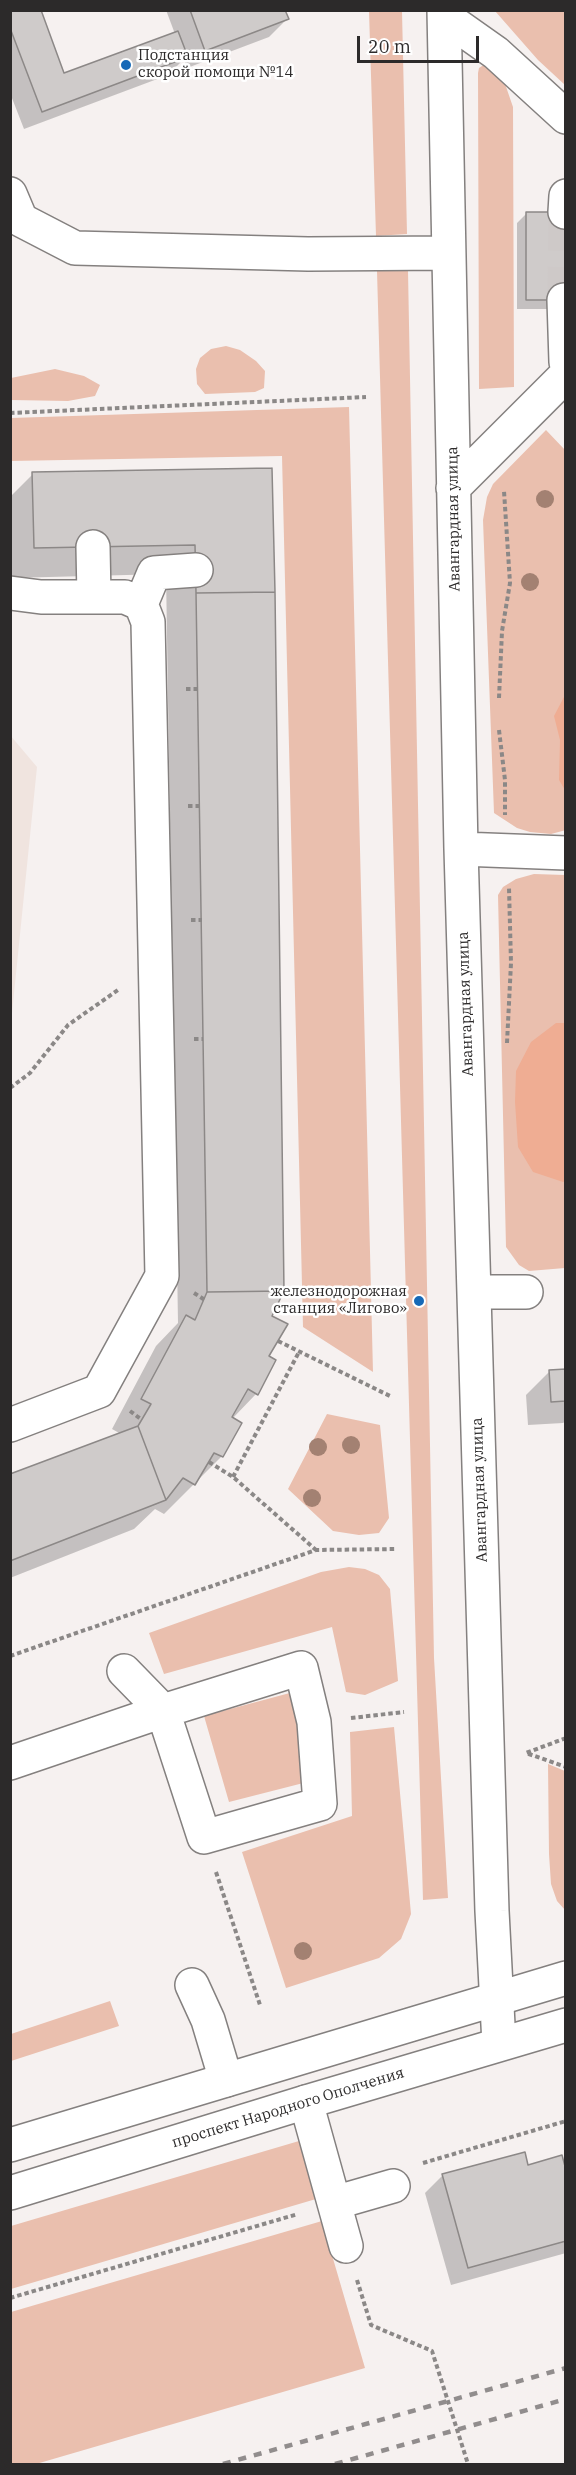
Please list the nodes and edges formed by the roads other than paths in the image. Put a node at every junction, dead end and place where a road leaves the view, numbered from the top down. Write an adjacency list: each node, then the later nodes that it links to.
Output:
1 (444, 14): 2 (street); 6 (street, Авангардная улица)
2 (566, 117)
3 (10, 194): 6 (street)
4 (566, 196): 5 (street)
5 (565, 213)
6 (448, 253): 10 (street, Авангардная улица)
7 (564, 300): 8 (street)
8 (566, 362)
9 (566, 375): 10 (street)
10 (453, 488): 16 (street, Авангардная улица)
11 (93, 547): 14 (street)
12 (196, 570): 15 (street)
13 (10, 593): 14 (street)
14 (94, 597): 15 (street)
15 (141, 604): 20 (street)
16 (461, 849): 17 (street); 18 (street, Авангардная улица)
17 (566, 853)
18 (475, 1292): 19 (street); 26 (street, Авангардная улица)
19 (526, 1292)
20 (10, 1425)
21 (124, 1671): 22 (street)
22 (163, 1711): 22 (street); 23 (street)
23 (10, 1763)
24 (566, 1978): 26 (street)
25 (192, 1985): 29 (street)
26 (495, 1998): 28 (street, Авангардная улица); 29 (street)
27 (566, 2025): 28 (street, проспект Народного Ополчения)
28 (499, 2044): 30 (street, проспект Народного Ополчения)
29 (226, 2080): 31 (street)
30 (306, 2102): 33 (street, проспект Народного Ополчения); 34 (street)
31 (10, 2145)
32 (393, 2186): 34 (street)
33 (10, 2193)
34 (334, 2203): 35 (street)
35 (346, 2246)

